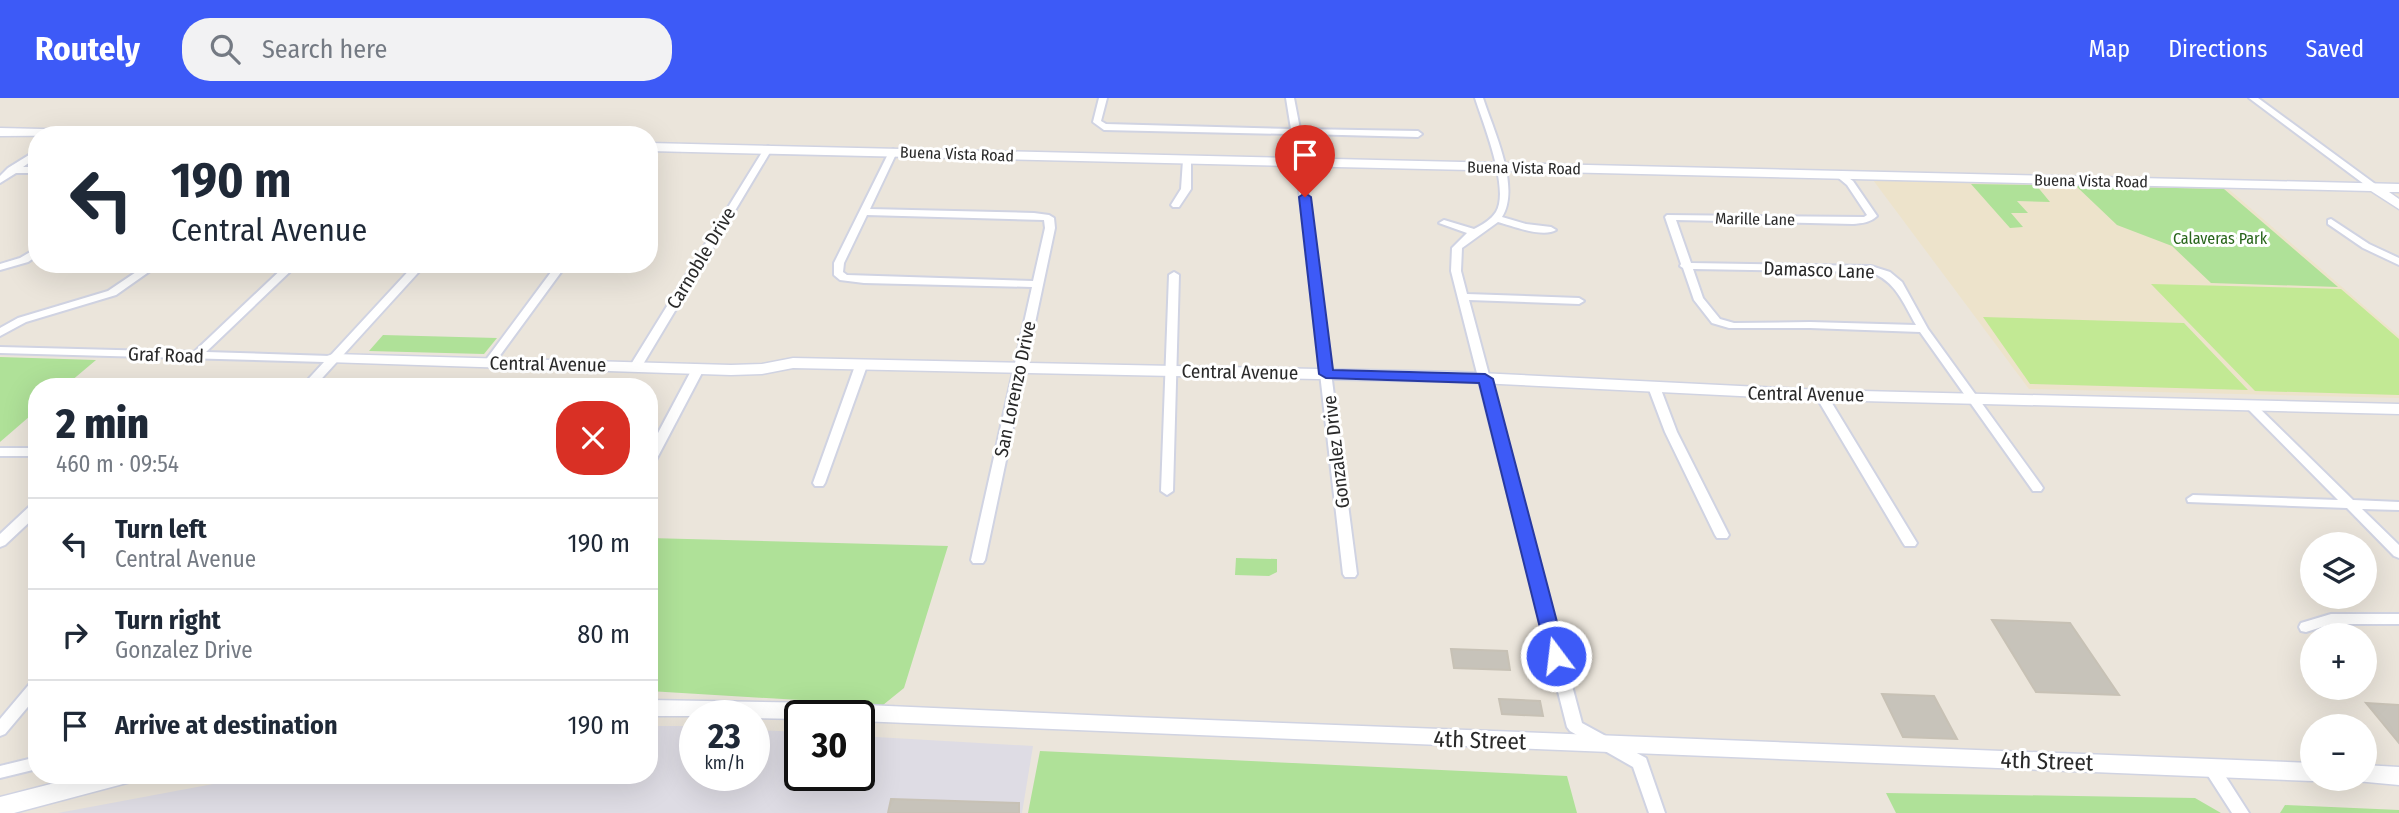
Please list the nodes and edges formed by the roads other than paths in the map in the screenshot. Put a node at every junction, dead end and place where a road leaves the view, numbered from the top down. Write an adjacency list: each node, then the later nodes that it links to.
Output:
1 (1102, 98): 5 (street)
2 (1290, 98): 5 (street, Gonzalez Drive)
3 (1479, 98): 15 (street)
4 (2253, 98): 21 (street)
5 (1296, 131): 8 (street); 14 (street, Gonzalez Drive)
6 (0, 132): 7 (street)
7 (28, 133)
8 (1418, 134)
9 (658, 147): 10 (street, Buena Vista Road)
10 (768, 149): 11 (street, Buena Vista Road); 51 (street, Carnoble Drive)
11 (893, 152): 13 (street, Buena Vista Road); 25 (street)
12 (28, 159): 17 (street)
13 (1187, 160): 14 (street, Buena Vista Road); 23 (street)
14 (1300, 163): 15 (street, Buena Vista Road); 55 (street, Gonzalez Drive)
15 (1500, 167): 19 (street, Buena Vista Road); 26 (street)
16 (0, 170): 17 (street)
17 (13, 170): 18 (street); 20 (street)
18 (28, 170)
19 (1840, 175): 21 (street, Buena Vista Road); 33 (street, Marille Lane)
20 (0, 180)
21 (2375, 188): 22 (street, Buena Vista Road); 24 (street)
22 (2399, 188)
23 (1176, 205)
24 (2399, 205)
25 (864, 212): 40 (street); 41 (street, San Lorenzo Drive)
26 (1496, 218): 29 (street); 30 (street)
27 (2331, 222): 32 (street)
28 (1444, 223): 30 (street)
29 (1551, 230)
30 (1473, 232): 42 (street)
31 (28, 257): 34 (street)
32 (2399, 262)
33 (1685, 266): 44 (street, Damasco Lane); 44 (street, Marille Lane)
34 (0, 267)
35 (142, 273): 45 (street)
36 (284, 273): 47 (street)
37 (413, 273): 48 (street)
38 (555, 273): 49 (street)
39 (1174, 275): 54 (street)
40 (844, 278): 41 (street)
41 (1038, 284): 52 (street, San Lorenzo Drive)
42 (1464, 298): 43 (street); 57 (street)
43 (1580, 301)
44 (1923, 329): 60 (street, Damasco Lane)
45 (0, 333)
46 (0, 350): 47 (street, Graf Road)
47 (197, 355): 48 (street, Graf Road)
48 (332, 359): 49 (street, Central Avenue); 56 (street)
49 (489, 363): 51 (street, Central Avenue)
50 (862, 363): 52 (street, Central Avenue); 53 (street, Central Avenue); 66 (street)
51 (636, 366): 53 (street, Central Avenue)
52 (1019, 367): 54 (street, Central Avenue); 77 (street, San Lorenzo Drive)
53 (698, 369): 63 (street)
54 (1170, 371): 55 (street, Central Avenue); 68 (street)
55 (1326, 374): 57 (street, Central Avenue); 78 (street, Gonzalez Drive)
56 (315, 378)
57 (1485, 379): 58 (street, Central Avenue); 84 (street)
58 (1654, 387): 59 (street, Central Avenue); 73 (street)
59 (1821, 395): 60 (street, Central Avenue); 75 (street)
60 (1971, 397): 61 (street, Central Avenue); 67 (street, Damasco Lane)
61 (2250, 405): 62 (street, Central Avenue); 70 (street)
62 (2399, 409)
63 (658, 445)
64 (0, 452): 65 (street)
65 (28, 452)
66 (820, 483)
67 (2038, 488)
68 (1167, 491)
69 (2193, 499): 70 (street)
70 (2353, 506): 71 (street); 76 (street)
71 (2399, 506)
72 (28, 516): 74 (street)
73 (1722, 536)
74 (0, 542)
75 (1910, 543)
76 (2399, 553)
77 (978, 560)
78 (1350, 574)
79 (2399, 619): 80 (street)
80 (2319, 623)
81 (28, 696): 83 (street)
82 (658, 708): 84 (street, 4th Street)
83 (0, 730)
84 (1604, 745): 86 (street, 4th Street); 93 (street)
85 (28, 764): 87 (street)
86 (2211, 768): 88 (street, 4th Street); 94 (street)
87 (0, 772)
88 (2300, 772)
89 (2377, 775): 90 (street)
90 (2399, 776)
91 (88, 784): 92 (street)
92 (0, 807)
93 (1657, 813)
94 (2241, 813)

